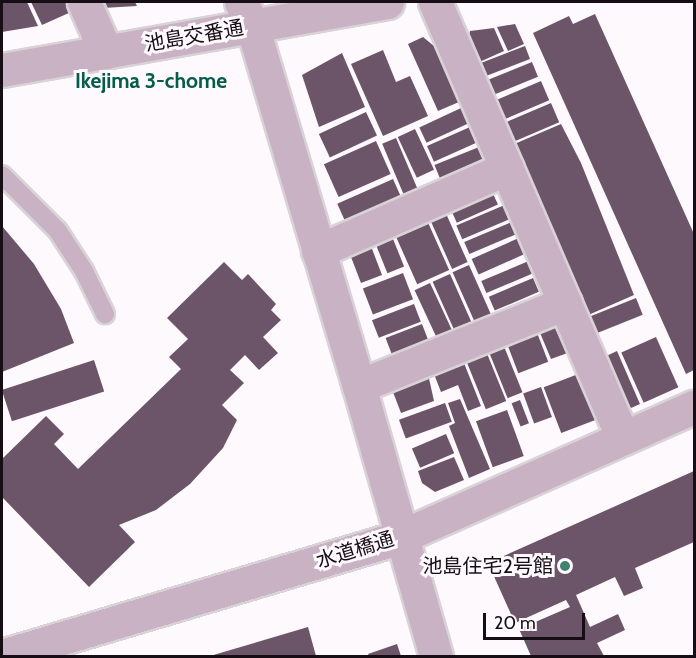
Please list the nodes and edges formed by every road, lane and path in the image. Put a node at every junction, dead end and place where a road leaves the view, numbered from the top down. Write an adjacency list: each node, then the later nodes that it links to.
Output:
1 (84, 2): 5 (street)
2 (387, 2): 4 (street, 池島交番通)
3 (435, 2): 7 (street)
4 (247, 13): 5 (street, 池島交番通); 9 (street)
5 (106, 52): 6 (street, 池島交番通)
6 (2, 70)
7 (507, 168): 9 (street); 10 (street)
8 (2, 175): 11 (lane)
9 (318, 251): 12 (street)
10 (565, 303): 12 (street); 14 (street)
11 (105, 314)
12 (359, 386): 15 (street)
13 (694, 407): 14 (street, 水道橋通)
14 (623, 438): 15 (street, 水道橋通)
15 (400, 537): 16 (street, 水道橋通); 17 (street)
16 (2, 656)
17 (436, 657)

